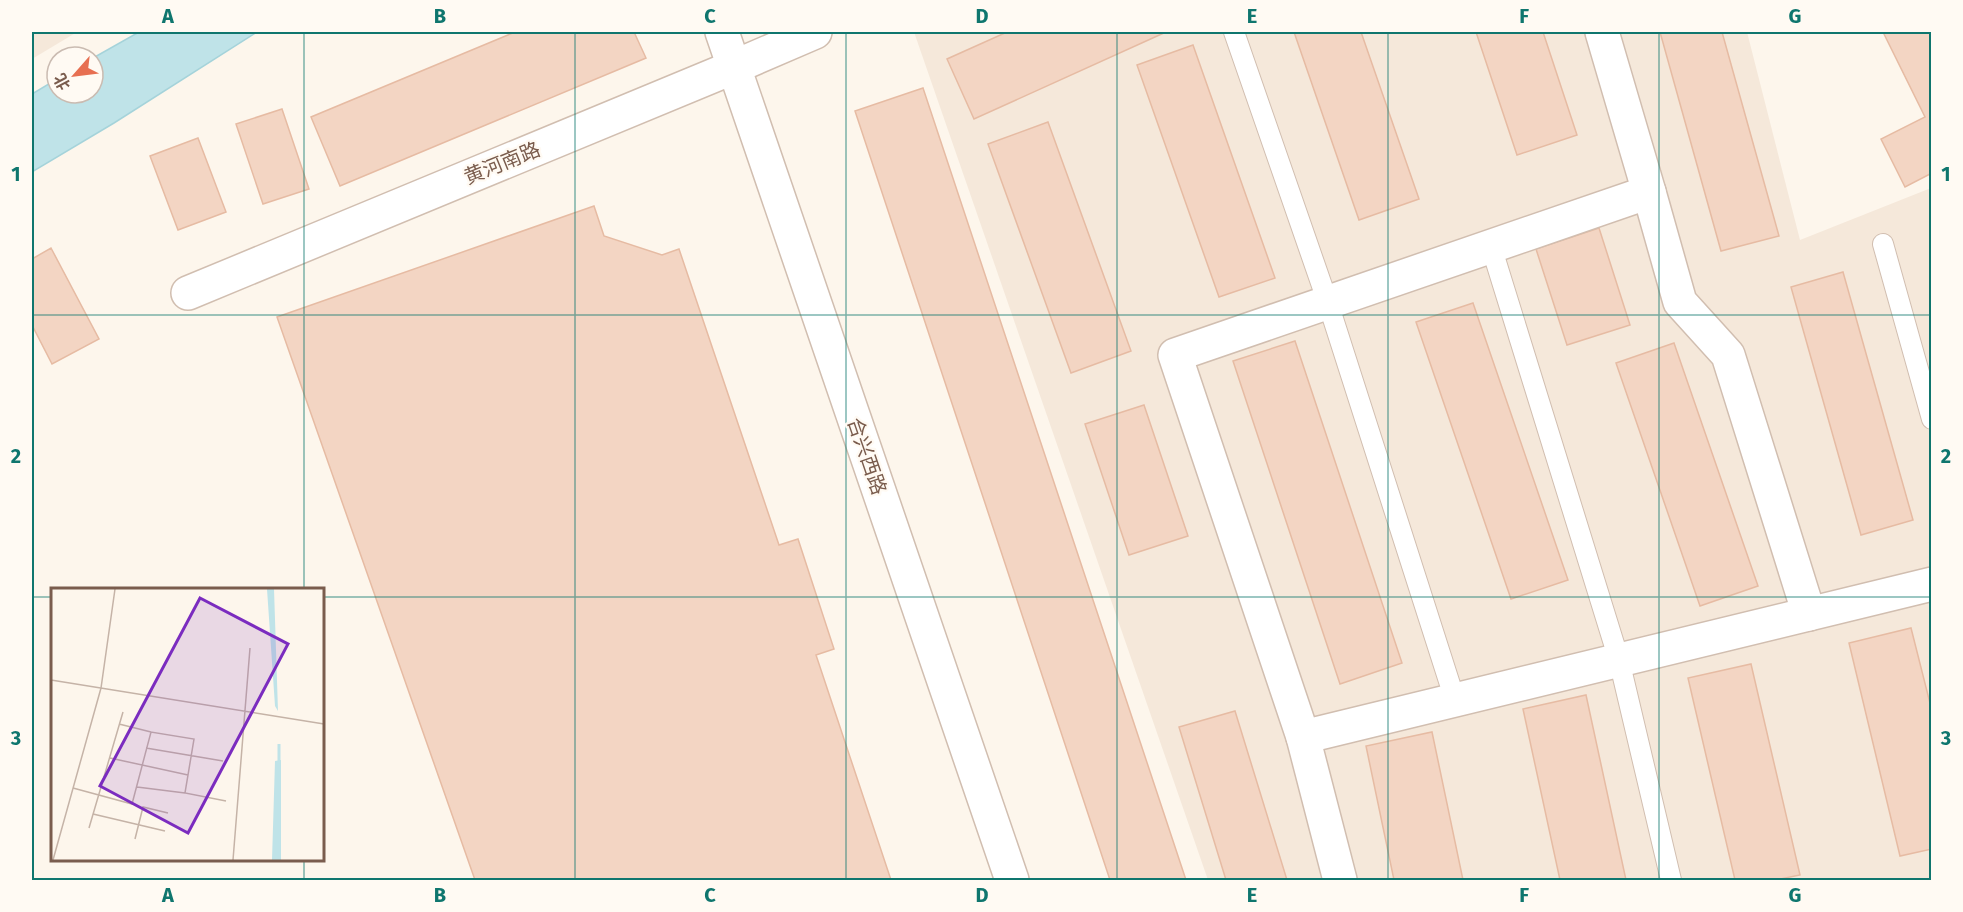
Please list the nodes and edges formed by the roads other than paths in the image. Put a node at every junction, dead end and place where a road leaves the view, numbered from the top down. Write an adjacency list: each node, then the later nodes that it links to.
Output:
1 (722, 32): 5 (street, 合兴西路)
2 (815, 32): 5 (street, 黄河南路)
3 (1234, 32): 10 (lane)
4 (1602, 32): 6 (street)
5 (734, 67): 9 (street, 黄河南路); 17 (street, 合兴西路)
6 (1649, 192): 8 (street); 13 (street)
7 (1883, 244): 11 (lane)
8 (1491, 246): 10 (street); 14 (lane)
9 (188, 293)
10 (1328, 303): 15 (lane); 16 (street)
11 (1932, 419)
12 (1932, 584): 13 (street)
13 (1809, 614): 14 (street)
14 (1618, 660): 15 (street); 19 (lane)
15 (1455, 700): 16 (street)
16 (1303, 737): 18 (street)
17 (1012, 880)
18 (1340, 880)
19 (1671, 880)

